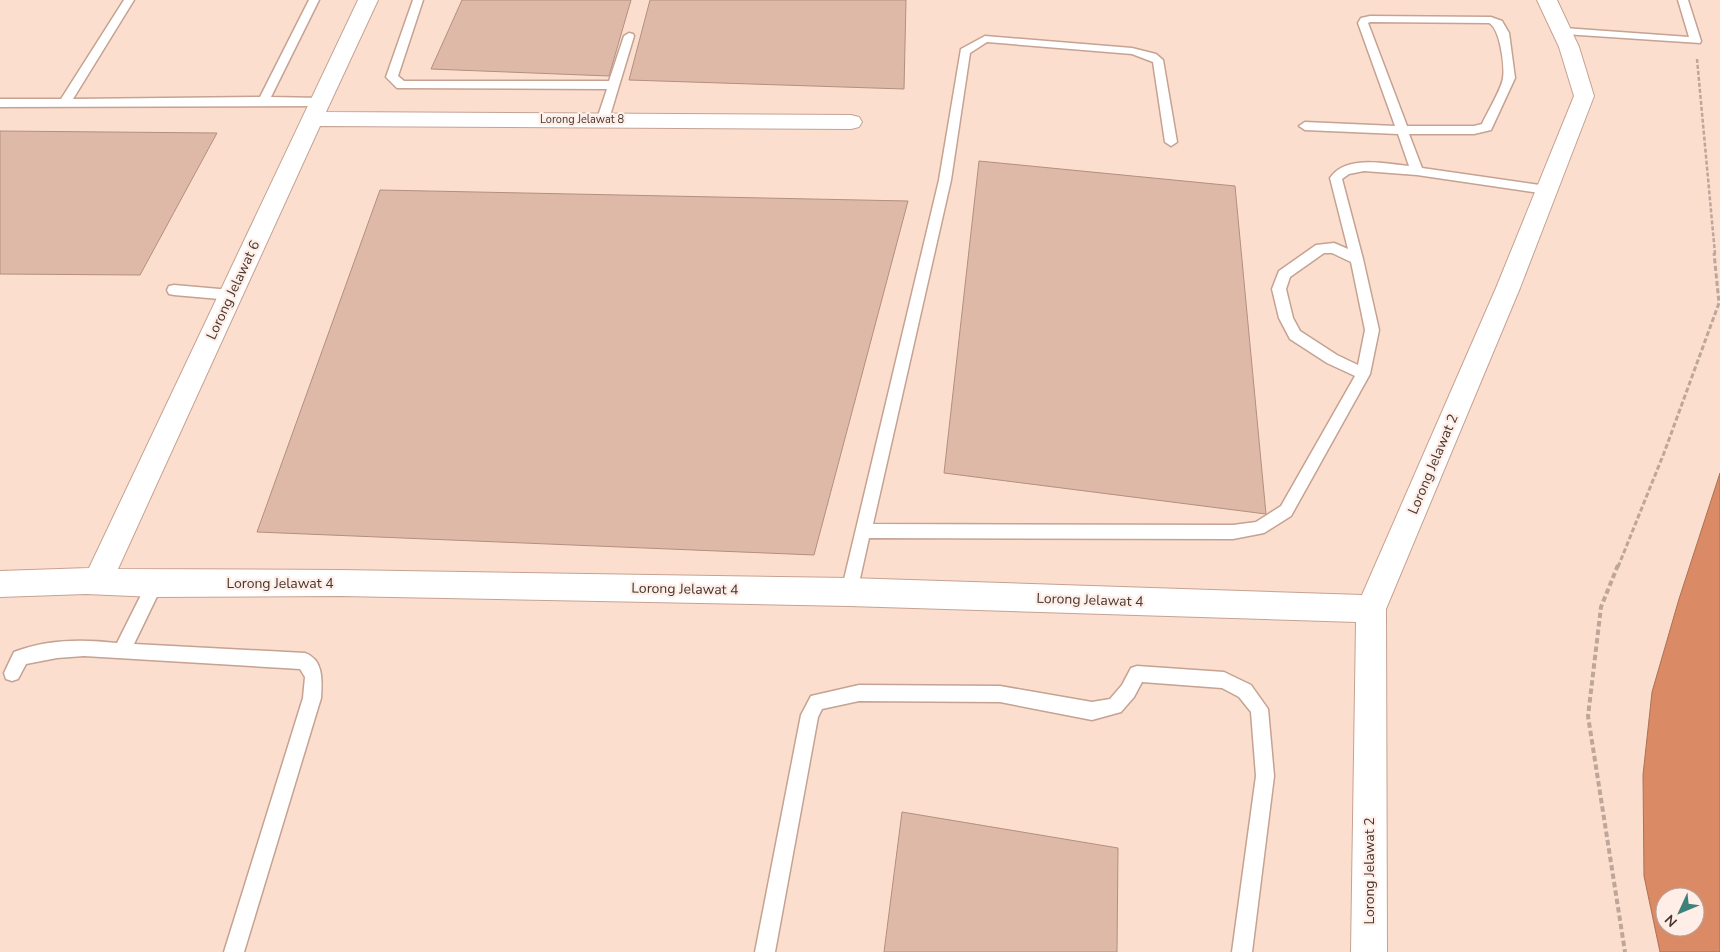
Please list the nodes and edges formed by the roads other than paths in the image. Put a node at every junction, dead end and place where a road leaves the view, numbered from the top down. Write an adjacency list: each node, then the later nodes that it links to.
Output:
1 (129, 0): 11 (lane)
2 (314, 0): 10 (lane)
3 (368, 0): 13 (street, Lorong Jelawat 6)
4 (418, 0): 9 (lane)
5 (1546, 0): 7 (street, Lorong Jelawat 2)
6 (1683, 0): 7 (lane)
7 (1564, 31): 20 (street, Lorong Jelawat 2)
8 (629, 36): 9 (lane)
9 (613, 85): 14 (lane)
10 (264, 101): 11 (lane); 13 (lane)
11 (65, 102): 12 (lane)
12 (0, 103)
13 (317, 110): 14 (street, Lorong Jelawat 8); 23 (street, Lorong Jelawat 6)
14 (603, 119): 15 (street, Lorong Jelawat 8)
15 (851, 122)
16 (1305, 126): 17 (lane)
17 (1403, 130): 17 (lane); 19 (lane)
18 (1171, 142): 25 (lane)
19 (1417, 171): 20 (lane); 21 (lane)
20 (1547, 190): 30 (street, Lorong Jelawat 2)
21 (1357, 258): 24 (lane); 24 (lane)
22 (174, 290): 23 (lane)
23 (231, 295): 26 (street, Lorong Jelawat 6)
24 (1363, 374): 25 (lane)
25 (864, 530): 29 (lane)
26 (98, 581): 27 (street, Lorong Jelawat 4); 28 (street, Lorong Jelawat 4)
27 (0, 584)
28 (155, 584): 29 (street, Lorong Jelawat 4); 31 (lane)
29 (849, 592): 30 (street, Lorong Jelawat 4)
30 (1371, 609): 36 (street, Lorong Jelawat 2)
31 (122, 651): 32 (lane); 33 (lane)
32 (12, 673)
33 (234, 952)
34 (765, 952): 35 (lane)
35 (1242, 952)
36 (1369, 952)

